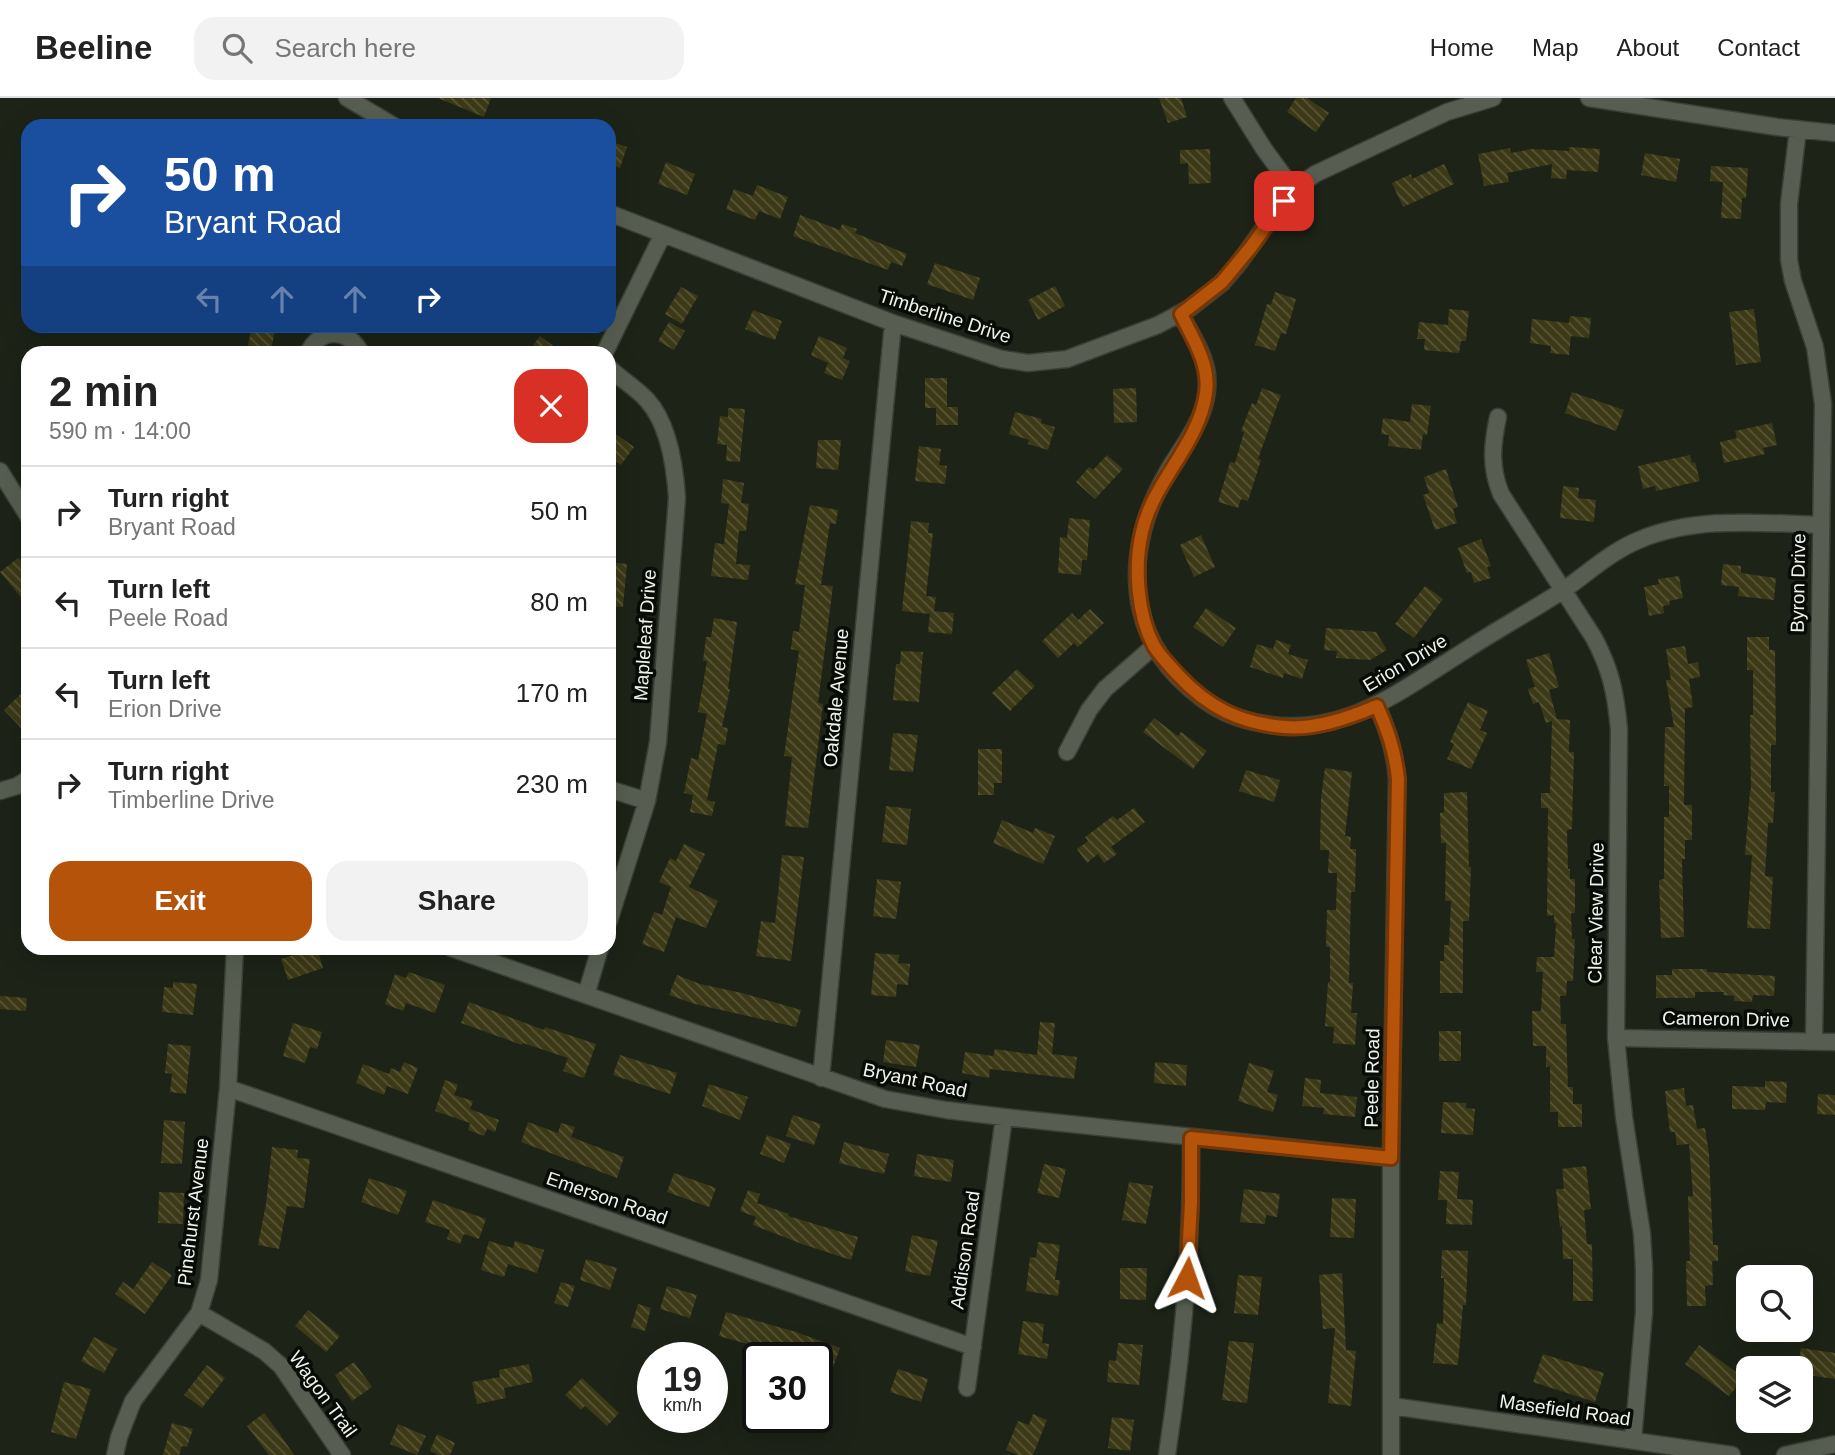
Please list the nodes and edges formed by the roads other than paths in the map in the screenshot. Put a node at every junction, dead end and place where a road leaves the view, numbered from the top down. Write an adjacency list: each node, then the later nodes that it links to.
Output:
1 (347, 98): 6 (street)
2 (1232, 98): 9 (street)
3 (1493, 98): 5 (street, Timberline Drive)
4 (1589, 98): 7 (street)
5 (1464, 102): 9 (street, Timberline Drive)
6 (382, 119)
7 (1798, 129): 8 (street); 20 (street, Byron Drive)
8 (1835, 133)
9 (1294, 190): 12 (street, Timberline Drive)
10 (616, 215): 11 (street, Timberline Drive)
11 (663, 234): 13 (street, Timberline Drive); 14 (street)
12 (1181, 314): 13 (street, Timberline Drive); 26 (street, Erion Drive)
13 (893, 323): 41 (street, Oakdale Avenue)
14 (616, 330)
15 (331, 333): 18 (street)
16 (331, 333): 17 (street)
17 (312, 346)
18 (358, 346)
19 (616, 374): 32 (street, Mapleleaf Drive)
20 (1829, 404): 24 (street, Byron Drive)
21 (1498, 417): 25 (street, Clear View Drive)
22 (0, 471): 23 (street)
23 (21, 505)
24 (1820, 525): 25 (street, Erion Drive); 39 (street, Byron Drive)
25 (1564, 589): 27 (street, Erion Drive); 38 (street, Clear View Drive)
26 (1154, 646): 27 (street, Erion Drive); 28 (street)
27 (1377, 706): 45 (street, Peele Road)
28 (1066, 752)
29 (21, 782): 30 (street)
30 (0, 791)
31 (616, 791): 32 (street)
32 (647, 801): 33 (street, Mapleleaf Drive)
33 (616, 899)
34 (234, 955): 42 (street, Pinehurst Avenue)
35 (472, 955): 37 (street, Bryant Road)
36 (598, 955): 37 (street)
37 (586, 995): 41 (street, Bryant Road)
38 (1616, 1038): 39 (street, Cameron Drive); 50 (street, Clear View Drive)
39 (1814, 1041): 40 (street, Cameron Drive)
40 (1835, 1042)
41 (821, 1078): 43 (street, Bryant Road)
42 (228, 1088): 46 (street, Pinehurst Avenue); 47 (street, Emerson Road)
43 (1004, 1117): 44 (street, Bryant Road); 47 (street, Addison Road)
44 (1191, 1138): 45 (street, Bryant Road); 54 (street)
45 (1391, 1158): 49 (street, Peele Road)
46 (199, 1313): 52 (street, Pinehurst Avenue); 53 (street, Wagon Trail)
47 (972, 1347): 48 (street, Addison Road)
48 (967, 1388)
49 (1392, 1406): 50 (street, Masefield Road); 55 (street, Peele Road)
50 (1633, 1440): 56 (street, Masefield Road)
51 (1835, 1444): 57 (street)
52 (115, 1455)
53 (342, 1455)
54 (1167, 1455)
55 (1391, 1455)
56 (1732, 1455)
57 (1785, 1455)

